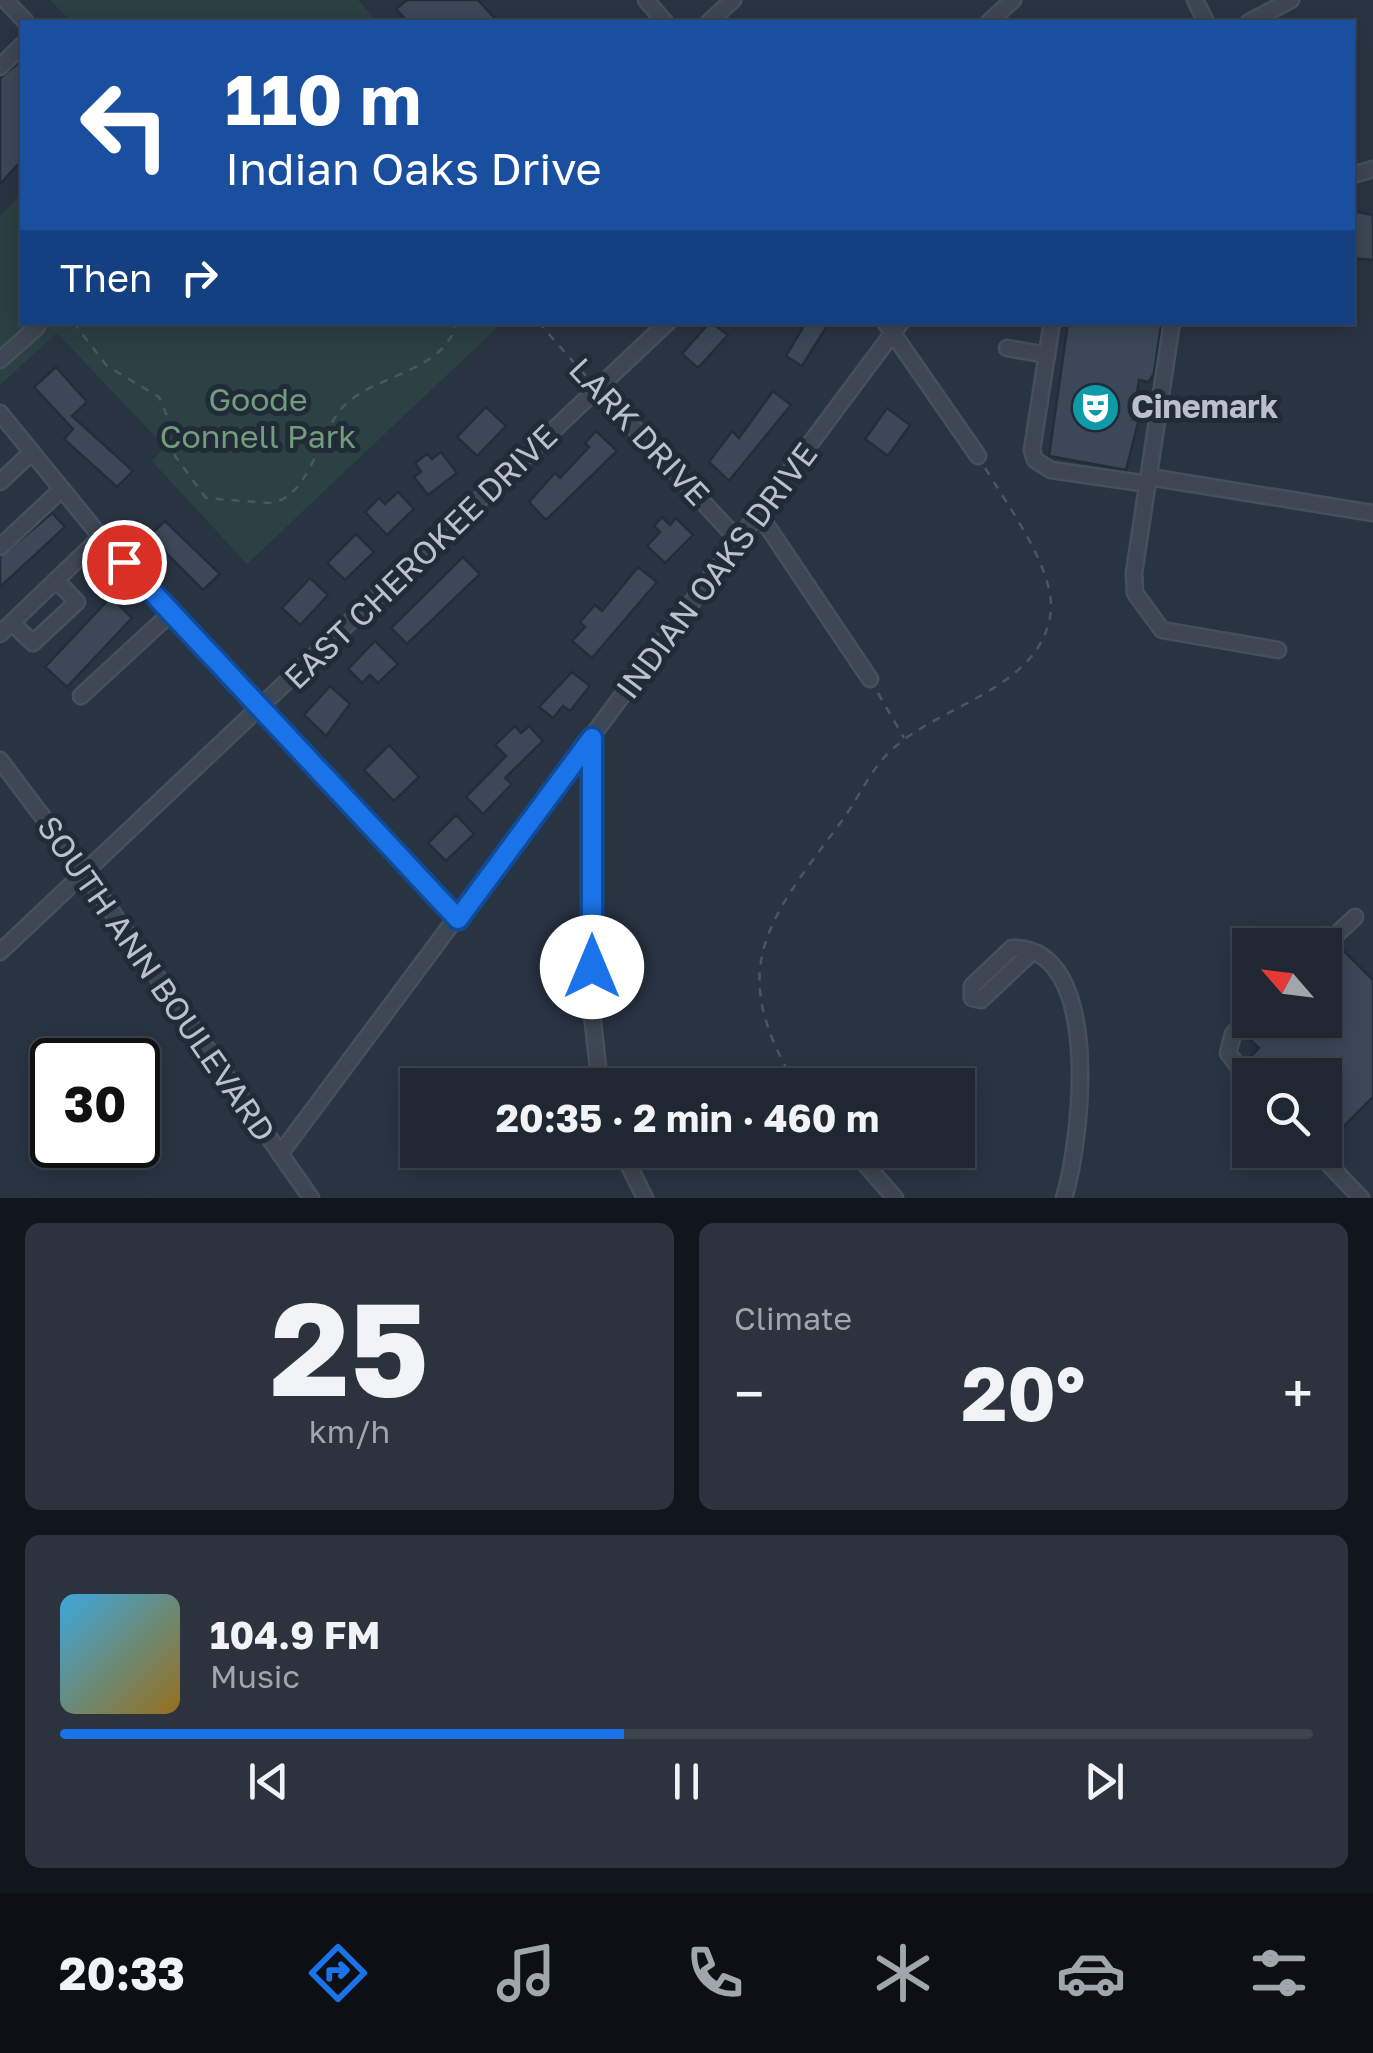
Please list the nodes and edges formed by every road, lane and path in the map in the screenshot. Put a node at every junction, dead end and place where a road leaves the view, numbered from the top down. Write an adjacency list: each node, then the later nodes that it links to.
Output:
1 (5, 0): 6 (street)
2 (646, 0): 7 (street)
3 (733, 0): 8 (street)
4 (1013, 0): 9 (street)
5 (1290, 0): 10 (street)
6 (24, 20)
7 (663, 20)
8 (711, 20)
9 (990, 20)
10 (1253, 20)
11 (75, 325): 12 (path)
12 (455, 325)
13 (541, 325): 22 (path, LARK DRIVE)
14 (665, 325): 22 (street, EAST CHEROKEE DRIVE)
15 (1052, 325): 20 (street)
16 (1172, 325): 26 (street)
17 (893, 326): 25 (street); 30 (street, INDIAN OAKS DRIVE)
18 (37, 327): 21 (street)
19 (1007, 348): 20 (street)
20 (1047, 354): 26 (street)
21 (0, 360)
22 (598, 389): 32 (street, LARK DRIVE); 41 (street, EAST CHEROKEE DRIVE)
23 (0, 413): 24 (street)
24 (32, 452): 27 (street); 28 (street)
25 (978, 456): 43 (path)
26 (1148, 480): 29 (street); 38 (street)
27 (0, 482)
28 (62, 489): 31 (street); 33 (street)
29 (1373, 513)
30 (759, 514): 32 (street, INDIAN OAKS DRIVE); 39 (street)
31 (101, 536): 34 (street); 35 (street)
32 (740, 542): 42 (street, INDIAN OAKS DRIVE)
33 (0, 547)
34 (56, 580): 36 (street); 36 (street)
35 (170, 613): 40 (street); 41 (street)
36 (12, 623): 37 (street)
37 (0, 634)
38 (1278, 650)
39 (870, 679): 43 (path)
40 (81, 696)
41 (260, 710): 45 (street, EAST CHEROKEE DRIVE); 47 (street)
42 (592, 738): 47 (street, INDIAN OAKS DRIVE); 51 (street)
43 (904, 740): 52 (path)
44 (0, 760): 45 (street, SOUTH ANN BOULEVARD)
45 (85, 872): 49 (street, EAST CHEROKEE DRIVE); 53 (street, SOUTH ANN BOULEVARD)
46 (1355, 917): 48 (street)
47 (458, 919): 53 (street, INDIAN OAKS DRIVE)
48 (1342, 929)
49 (0, 952)
50 (1032, 952): 60 (street)
51 (598, 1068)
52 (786, 1068)
53 (280, 1154): 57 (street, SOUTH ANN BOULEVARD)
54 (630, 1168): 58 (street)
55 (868, 1168): 59 (street)
56 (1332, 1168): 61 (street)
57 (311, 1198)
58 (645, 1198)
59 (895, 1198)
60 (1064, 1198)
61 (1361, 1198)

